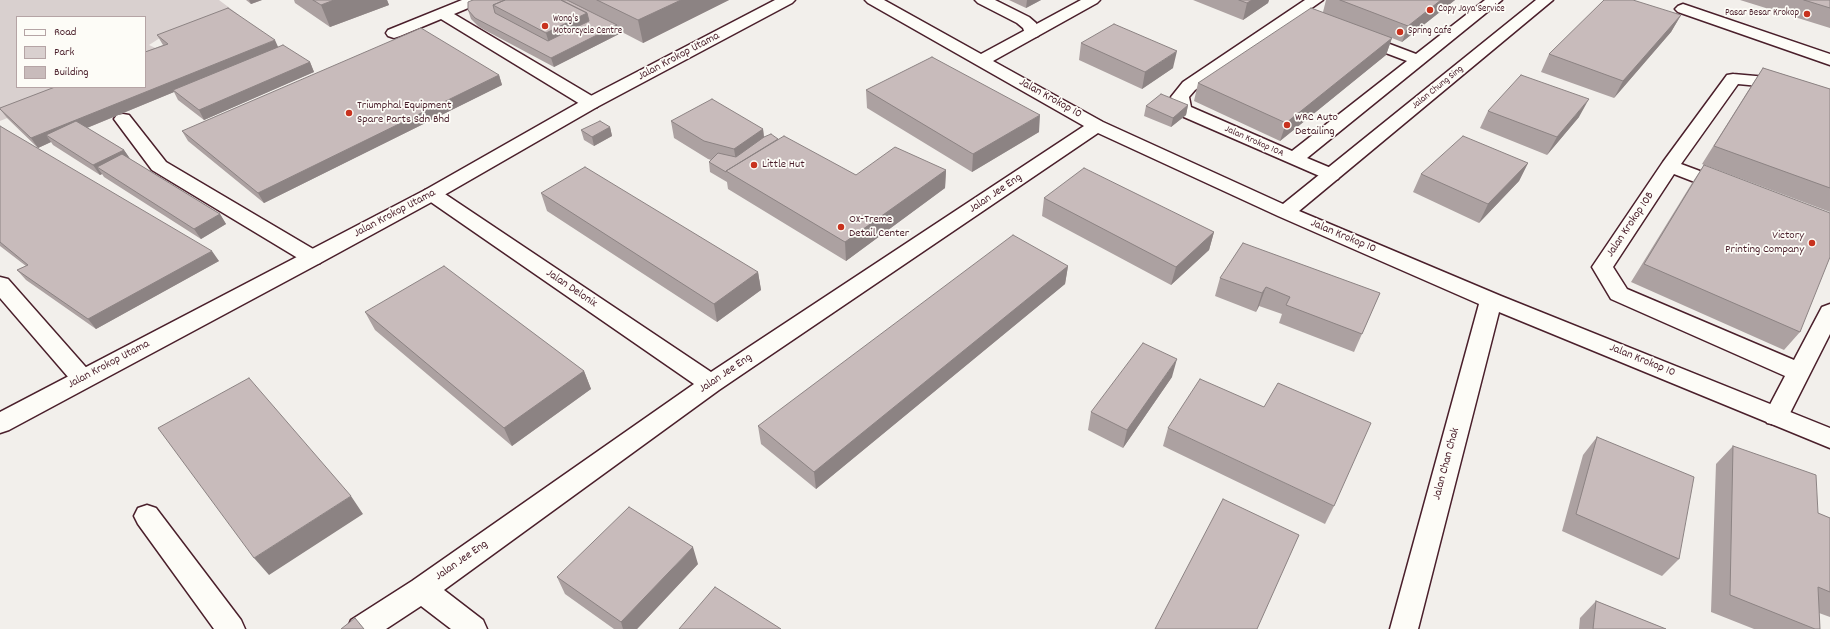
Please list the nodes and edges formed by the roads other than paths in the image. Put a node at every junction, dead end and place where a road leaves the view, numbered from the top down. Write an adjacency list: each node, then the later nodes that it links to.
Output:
1 (475, 0): 10 (street)
2 (788, 0): 17 (street, Jalan Krokop Utama)
3 (873, 0): 16 (street, Jalan Krokop 10)
4 (983, 0): 12 (street)
5 (1092, 0): 12 (street)
6 (1494, 0): 14 (street, Jalan Krokop 10A)
7 (1545, 0): 23 (street, Jalan Chung Sing)
8 (1306, 7): 21 (street, Jalan Krokop 10A)
9 (1683, 9): 15 (street)
10 (442, 13): 11 (street); 17 (street)
11 (394, 33)
12 (1032, 33): 16 (street)
13 (1346, 33): 14 (street)
14 (1418, 60): 21 (street, Jalan Krokop 10A)
15 (1830, 60)
16 (981, 61): 20 (street, Jalan Krokop 10)
17 (591, 103): 25 (street, Jalan Krokop Utama)
18 (1830, 104): 22 (street, Jalan Krokop 10B)
19 (124, 119): 27 (street)
20 (1097, 126): 26 (street, Jalan Krokop 10); 33 (street, Jalan Jee Eng)
21 (1294, 159): 23 (street)
22 (1670, 166): 24 (street); 31 (street, Jalan Krokop 10B)
23 (1331, 175): 26 (street, Jalan Chung Sing)
24 (1743, 193)
25 (432, 194): 27 (street, Jalan Krokop Utama); 33 (street, Jalan Delonix)
26 (1285, 212): 29 (street, Jalan Krokop 10)
27 (313, 258): 32 (street, Jalan Krokop Utama)
28 (0, 284): 32 (street)
29 (1491, 300): 34 (street, Jalan Krokop 10); 42 (street, Jalan Chan Chak)
30 (1830, 312): 31 (street)
31 (1799, 372): 34 (street)
32 (83, 379): 35 (street, Jalan Krokop Utama)
33 (711, 384): 38 (street, Jalan Jee Eng)
34 (1776, 416): 36 (street, Jalan Krokop 10)
35 (0, 423)
36 (1830, 438)
37 (147, 516): 39 (street)
38 (422, 590): 40 (street, Jalan Jee Eng); 41 (street)
39 (231, 629)
40 (361, 629)
41 (473, 629)
42 (1404, 629)

